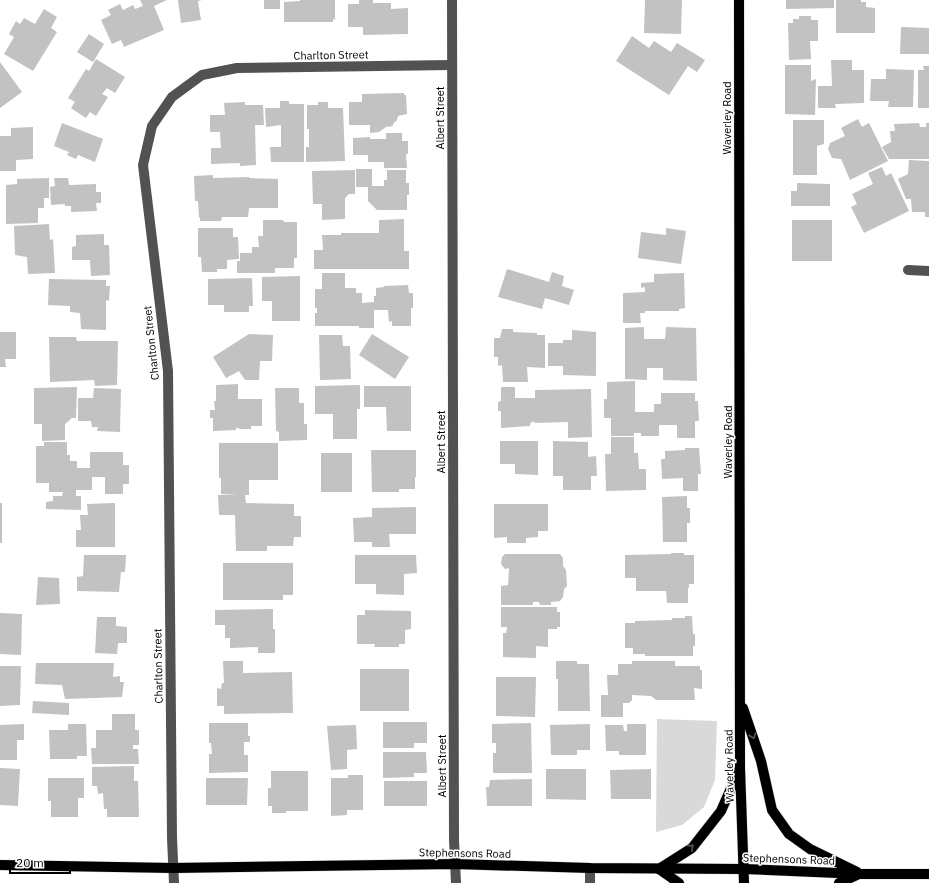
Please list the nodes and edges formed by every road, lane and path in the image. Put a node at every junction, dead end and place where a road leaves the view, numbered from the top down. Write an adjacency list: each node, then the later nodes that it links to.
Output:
1 (452, 0): 3 (street, Albert Street)
2 (739, 0): 6 (main road, Waverley Road)
3 (452, 65): 8 (street, Albert Street); 10 (street, Charlton Street)
4 (908, 270): 5 (street)
5 (929, 271)
6 (740, 699): 7 (main road, Waverley Road); 14 (main road, one-way to 14)
7 (740, 768): 12 (main road, one-way to 7); 13 (main road, Waverley Road)
8 (455, 864): 10 (main road, Stephensons Road); 11 (main road, Stephensons Road); 17 (street, Albert Street)
9 (0, 865): 10 (main road, Stephensons Road)
10 (173, 868): 16 (street, Charlton Street)
11 (590, 868): 12 (main road, Stephensons Road); 18 (street)
12 (659, 869): 13 (main road, Stephensons Road); 19 (main road)
13 (744, 869): 14 (main road, Stephensons Road); 20 (main road, Waverley Road)
14 (861, 874): 15 (main road, Stephensons Road); 21 (main road)
15 (929, 874)
16 (174, 883)
17 (456, 883)
18 (590, 883)
19 (680, 883)
20 (744, 883)
21 (839, 883)

